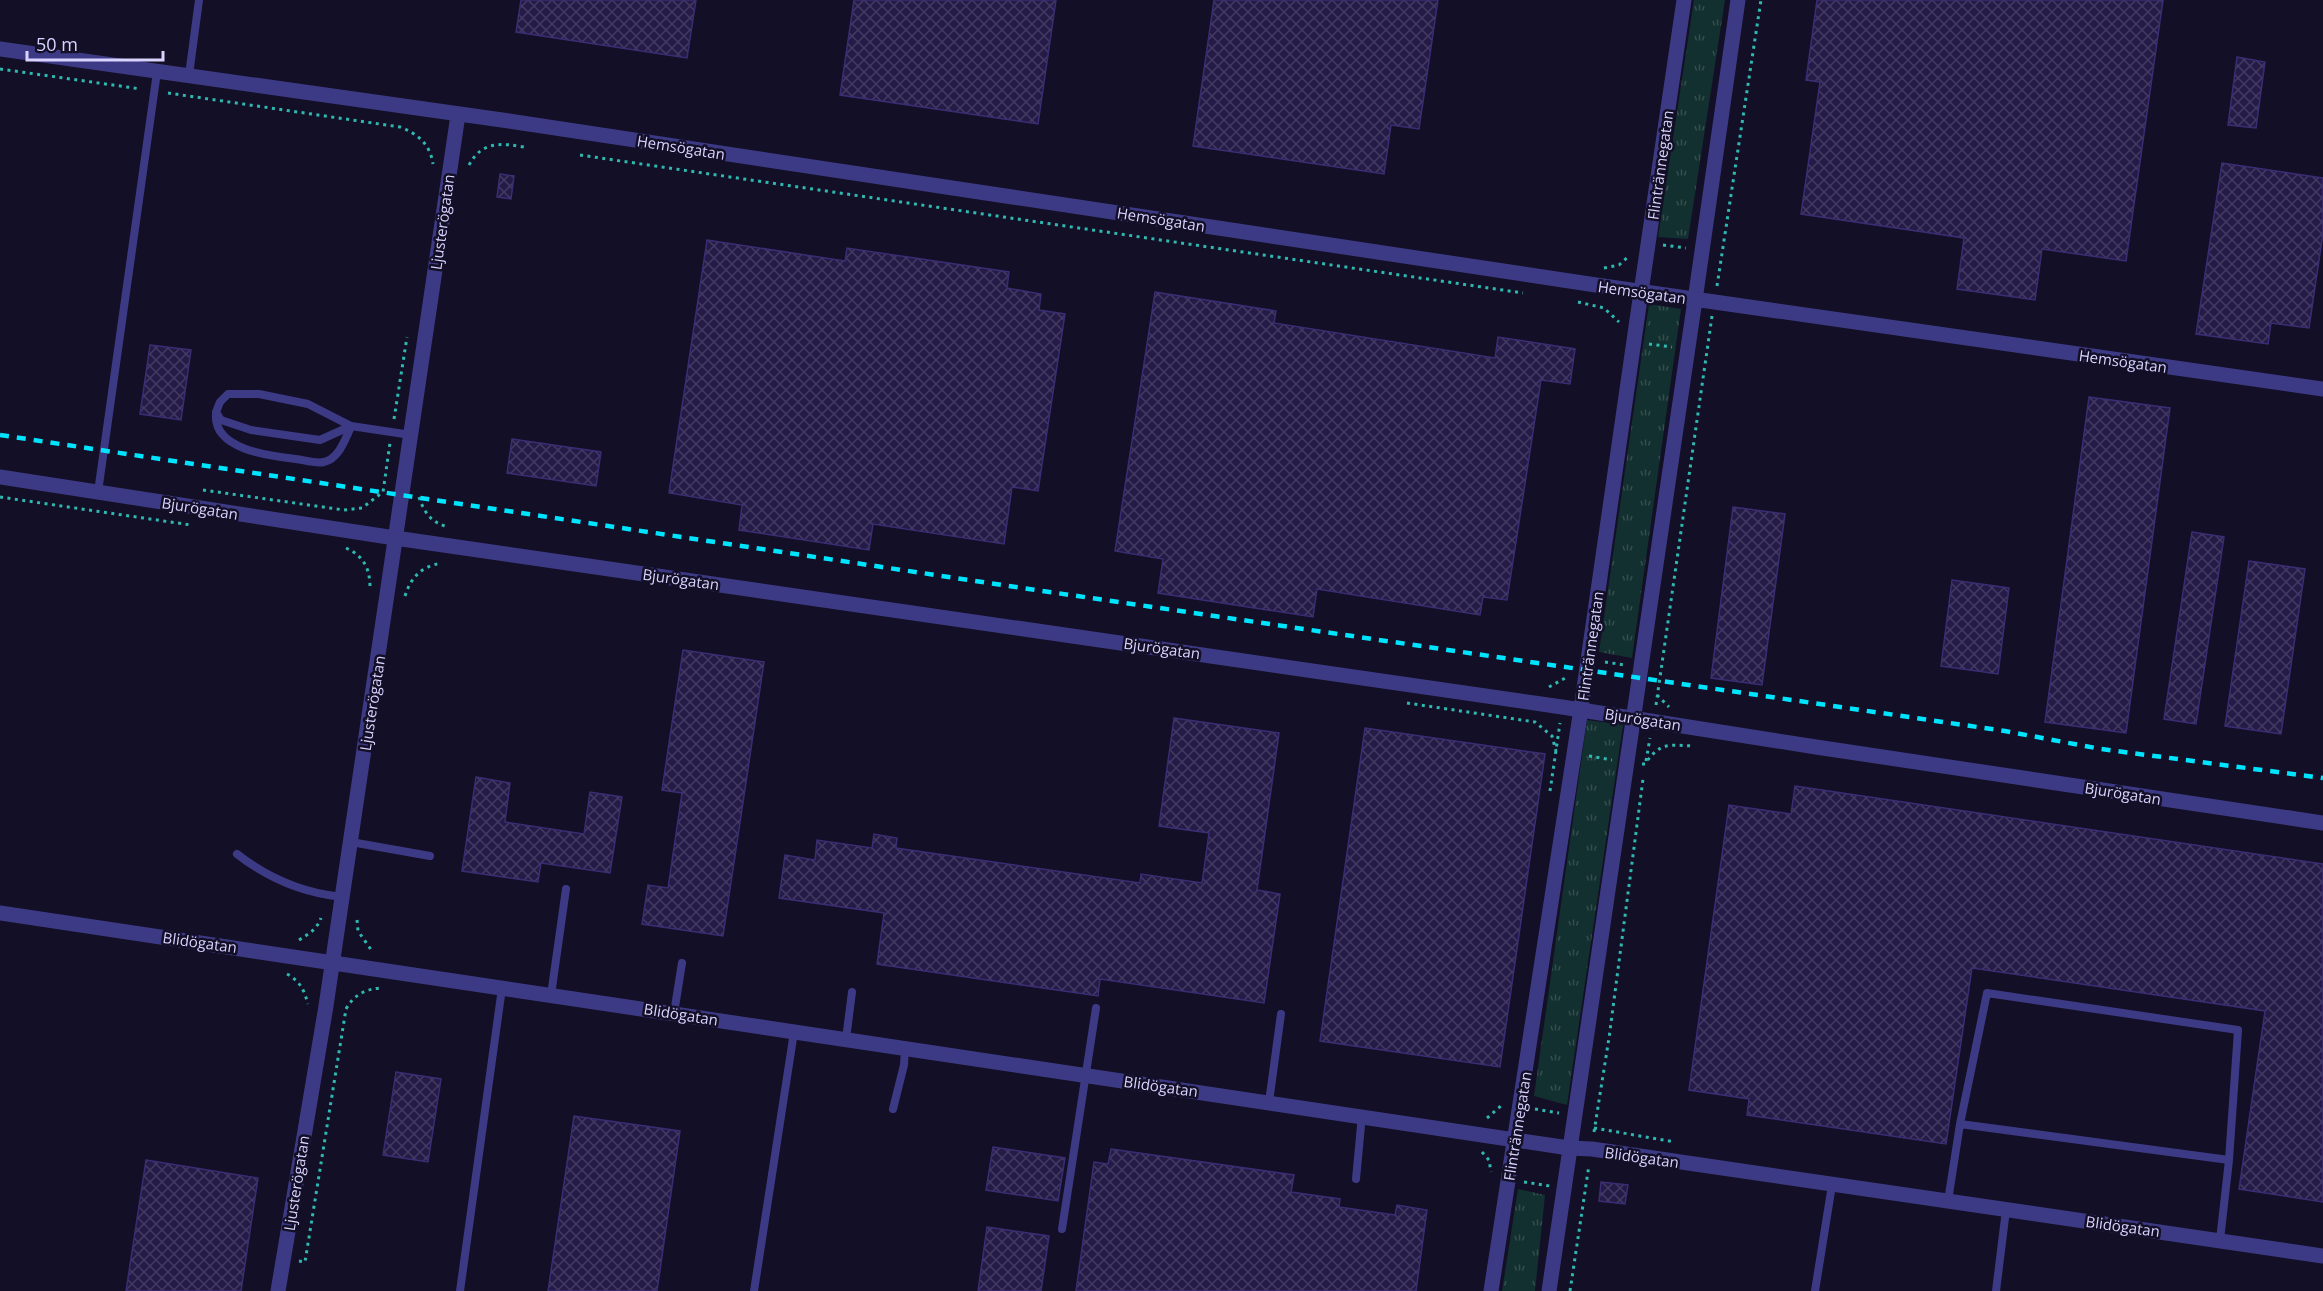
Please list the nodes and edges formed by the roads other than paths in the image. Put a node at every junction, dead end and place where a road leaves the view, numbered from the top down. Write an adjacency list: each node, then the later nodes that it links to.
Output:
1 (199, 0): 6 (lane)
2 (1684, 0): 8 (street, Flintrännegatan)
3 (1738, 0): 9 (street)
4 (0, 50): 5 (street, Hemsögatan)
5 (157, 72): 6 (street, Hemsögatan); 15 (lane)
6 (189, 75): 7 (street, Hemsögatan)
7 (458, 115): 8 (street, Hemsögatan); 13 (street, Ljusterögatan)
8 (1641, 292): 9 (street, Hemsögatan); 17 (street, Flintrännegatan)
9 (1695, 300): 10 (street, Hemsögatan); 18 (street)
10 (2323, 390)
11 (216, 412): 12 (lane); 12 (lane); 12 (lane)
12 (351, 426): 13 (lane)
13 (411, 435): 16 (street, Ljusterögatan)
14 (0, 477): 15 (street, Bjurögatan)
15 (98, 492): 16 (street, Bjurögatan)
16 (396, 538): 17 (street, Bjurögatan); 20 (street, Ljusterögatan)
17 (1581, 710): 18 (street, Bjurögatan); 42 (street, Flintrännegatan)
18 (1635, 718): 19 (street, Bjurögatan); 43 (street)
19 (2323, 823)
20 (351, 842): 22 (lane); 24 (street, Ljusterögatan)
21 (237, 854): 24 (lane)
22 (430, 856)
23 (566, 889): 30 (lane)
24 (342, 897): 26 (street, Ljusterögatan)
25 (0, 913): 26 (street, Blidögatan)
26 (332, 962): 28 (street, Blidögatan); 52 (street, Ljusterögatan)
27 (682, 963): 32 (lane)
28 (501, 988): 30 (street, Blidögatan); 53 (lane)
29 (852, 992): 35 (lane)
30 (551, 995): 32 (street, Blidögatan)
31 (1096, 1008): 37 (lane)
32 (674, 1013): 34 (street, Blidögatan)
33 (1281, 1014): 38 (lane)
34 (794, 1032): 35 (street, Blidögatan); 54 (lane)
35 (846, 1039): 36 (street, Blidögatan)
36 (905, 1048): 37 (street, Blidögatan); 39 (lane)
37 (1086, 1074): 38 (street, Blidögatan); 49 (lane)
38 (1269, 1102): 40 (street, Blidögatan)
39 (892, 1109)
40 (1362, 1115): 42 (street, Blidögatan); 45 (lane)
41 (1960, 1124): 44 (lane); 44 (lane); 47 (lane)
42 (1515, 1139): 43 (street, Blidögatan); 55 (street, Flintrännegatan)
43 (1569, 1148): 46 (street, Blidögatan); 56 (street)
44 (2229, 1160): 50 (lane)
45 (1356, 1179)
46 (1832, 1185): 47 (street, Blidögatan); 57 (lane)
47 (1947, 1202): 48 (street, Blidögatan)
48 (2006, 1210): 50 (street, Blidögatan); 58 (lane)
49 (1062, 1229)
50 (2220, 1240): 51 (street, Blidögatan)
51 (2323, 1256)
52 (278, 1291)
53 (460, 1291)
54 (754, 1291)
55 (1491, 1291)
56 (1549, 1291)
57 (1815, 1291)
58 (1996, 1291)

